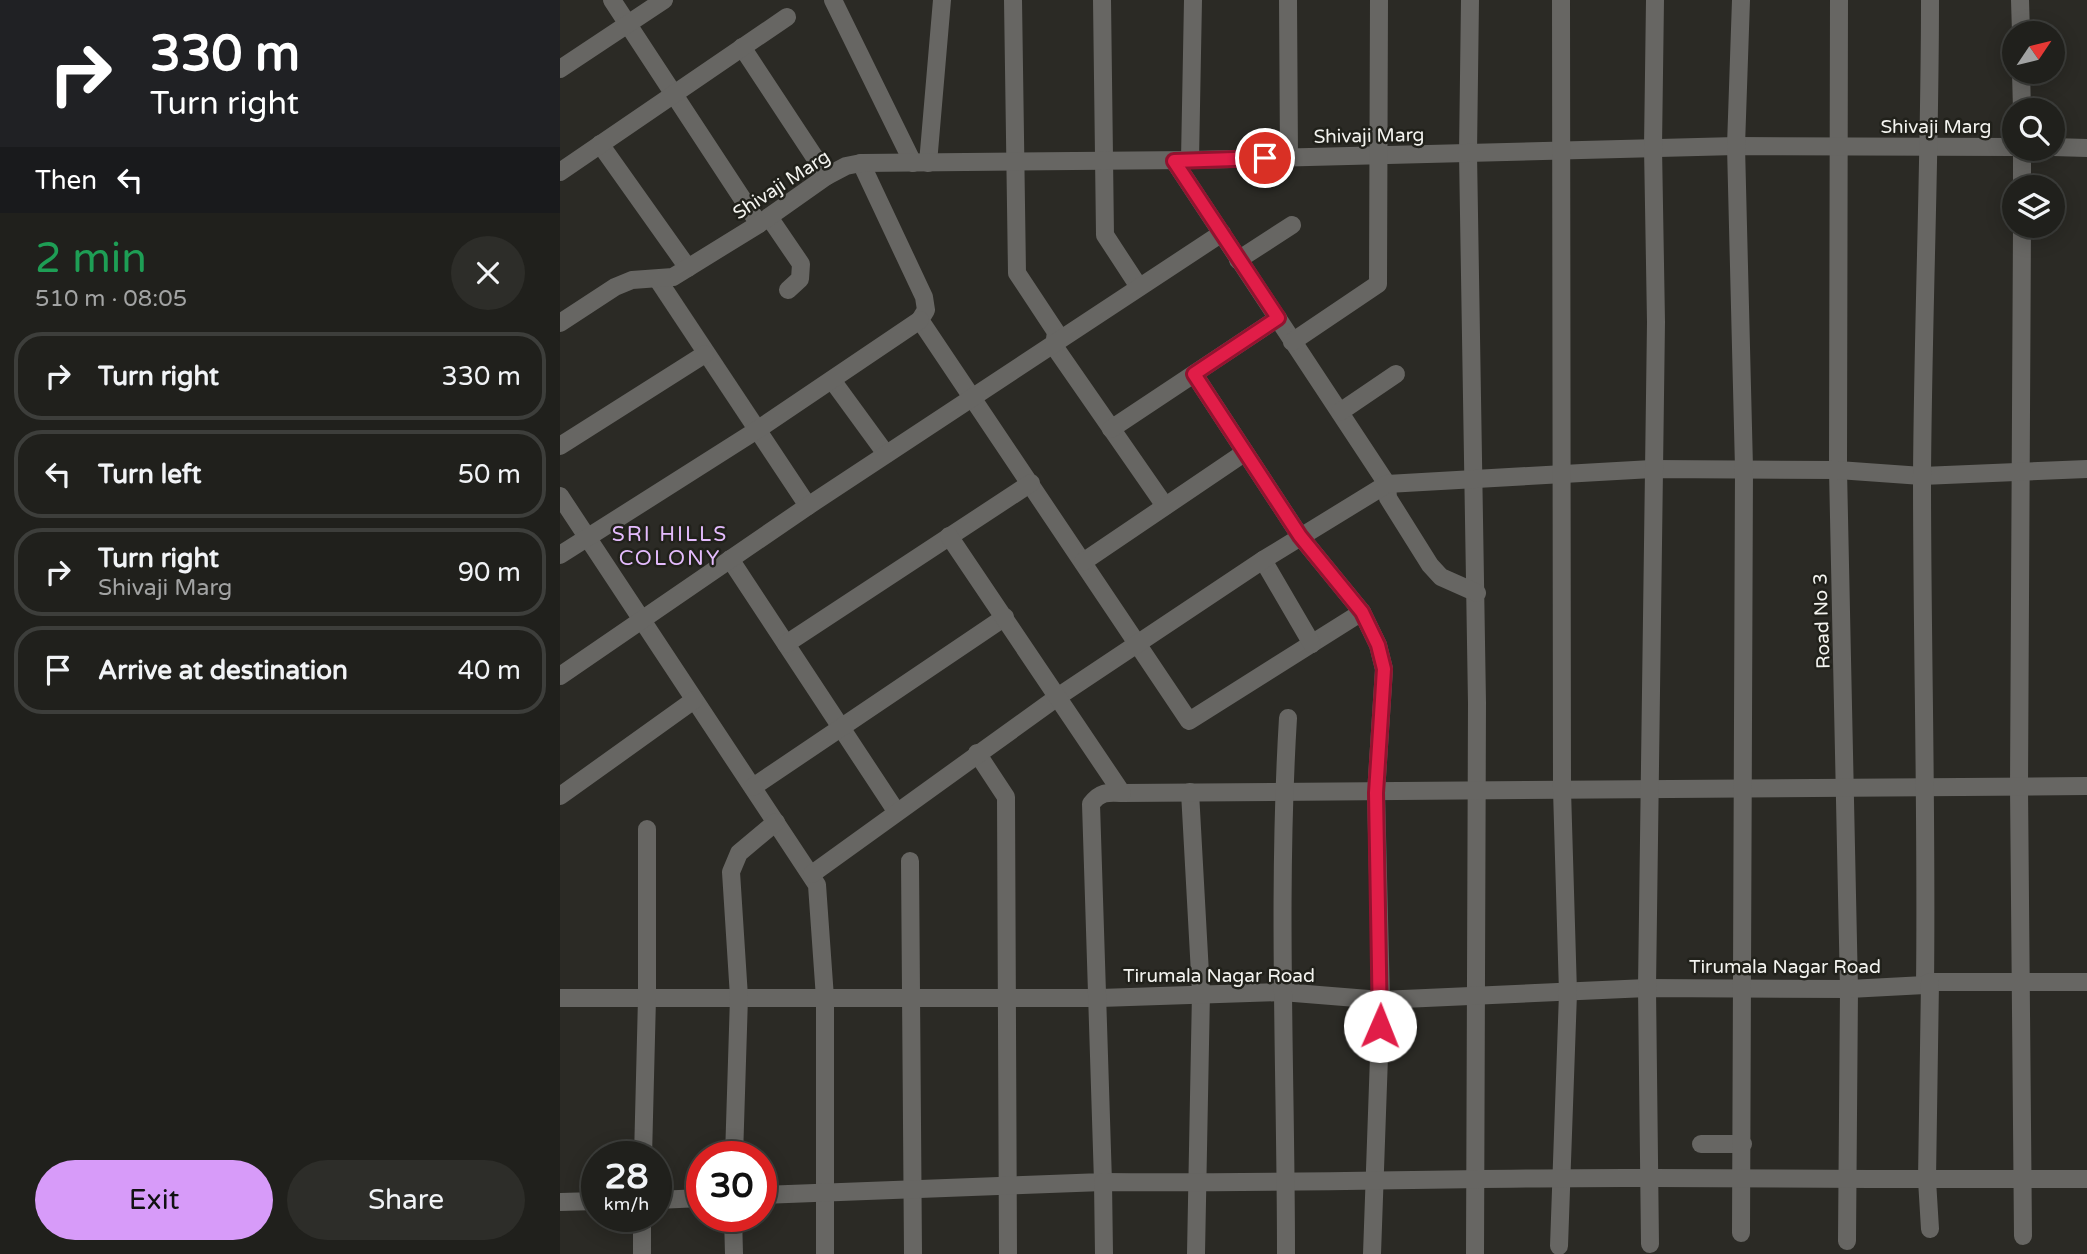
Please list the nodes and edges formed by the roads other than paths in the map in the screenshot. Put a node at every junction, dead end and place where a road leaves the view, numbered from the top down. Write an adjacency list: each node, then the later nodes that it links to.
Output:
1 (612, 0): 19 (street)
2 (664, 0): 19 (street)
3 (833, 0): 39 (street)
4 (1013, 0): 36 (street)
5 (1102, 0): 35 (street)
6 (1193, 0): 37 (street)
7 (1288, 0): 33 (street)
8 (1378, 0): 34 (street)
9 (1470, 0): 32 (street)
10 (1561, 0): 31 (street)
11 (1655, 0): 26 (street)
12 (1741, 0): 24 (street)
13 (1839, 0): 25 (street, Road No 3)
14 (1930, 0): 27 (street)
15 (2020, 0): 18 (street)
16 (940, 3): 39 (street)
17 (787, 17): 20 (street)
18 (2021, 21)
19 (628, 24): 21 (street); 22 (street)
20 (743, 47): 22 (street); 41 (street)
21 (560, 69)
22 (673, 94): 23 (street); 42 (street)
23 (600, 144): 40 (street); 47 (street)
24 (1736, 146): 25 (street, Shivaji Marg); 26 (street, Shivaji Marg); 67 (street)
25 (1839, 146): 27 (street, Shivaji Marg); 70 (street, Road No 3)
26 (1653, 147): 31 (street, Shivaji Marg); 68 (street)
27 (1930, 147): 28 (street, Shivaji Marg); 73 (street)
28 (2002, 147)
29 (2065, 147): 30 (street)
30 (2087, 148)
31 (1562, 149): 32 (street, Shivaji Marg); 72 (street)
32 (1468, 153): 34 (street, Shivaji Marg); 74 (street)
33 (1289, 157): 34 (street, Shivaji Marg); 37 (street, Shivaji Marg)
34 (1380, 157): 54 (street)
35 (1103, 159): 36 (street, Shivaji Marg); 37 (street, Shivaji Marg); 49 (street)
36 (1015, 161): 39 (street, Shivaji Marg); 55 (street)
37 (1182, 161): 44 (street)
38 (861, 163): 39 (street, Shivaji Marg); 41 (street, Shivaji Marg); 52 (street)
39 (921, 163)
40 (560, 172)
41 (827, 177): 42 (street, Shivaji Marg)
42 (764, 220): 47 (street, Shivaji Marg); 50 (street)
43 (1292, 225): 46 (street)
44 (1222, 233): 46 (street); 49 (street)
45 (2022, 238): 71 (street)
46 (1238, 260): 51 (street)
47 (688, 268): 48 (street, Shivaji Marg)
48 (658, 280): 53 (street, Shivaji Marg); 56 (street)
49 (1139, 288): 55 (street)
50 (789, 290)
51 (1278, 318): 54 (street); 57 (street)
52 (920, 320): 59 (street); 60 (street)
53 (560, 323)
54 (1292, 342): 61 (street)
55 (1054, 346): 60 (street); 62 (street)
56 (705, 354): 63 (street); 64 (street)
57 (1194, 374): 62 (street); 65 (street)
58 (1396, 374): 61 (street)
59 (832, 380): 63 (street); 66 (street)
60 (972, 397): 66 (street); 75 (street)
61 (1340, 412): 76 (street)
62 (1111, 429): 79 (street)
63 (757, 430): 78 (street); 82 (street)
64 (560, 446)
65 (1244, 453): 79 (street); 81 (street)
66 (887, 454): 78 (street)
67 (1744, 468): 68 (street); 70 (street); 105 (street)
68 (1652, 469): 72 (street); 107 (street)
69 (2087, 469): 71 (street)
70 (1838, 470): 73 (street); 103 (street, Road No 3)
71 (2020, 470): 73 (street); 102 (street)
72 (1563, 475): 74 (street); 106 (street)
73 (1922, 476): 104 (street)
74 (1475, 478): 76 (street); 87 (street)
75 (1031, 483): 80 (street); 86 (street)
76 (1387, 484): 81 (street); 87 (street)
77 (560, 496): 82 (street)
78 (808, 506): 84 (street)
79 (1165, 506): 86 (street)
80 (949, 536): 89 (street); 91 (street)
81 (1300, 536): 85 (street); 88 (street)
82 (587, 537): 83 (street); 90 (street)
83 (560, 555)
84 (730, 559): 90 (street); 91 (street)
85 (1263, 560): 92 (street); 93 (street)
86 (1083, 562): 93 (street)
87 (1477, 593): 108 (street)
88 (1362, 612): 92 (street); 112 (street)
89 (1005, 617): 95 (street); 98 (street)
90 (639, 620): 94 (street); 96 (street)
91 (786, 644): 98 (street)
92 (1312, 644): 93 (street)
93 (1138, 645): 95 (street)
94 (560, 676)
95 (1059, 696): 99 (street); 111 (street)
96 (694, 700): 101 (street); 113 (street)
97 (1288, 718): 110 (street)
98 (842, 727): 101 (street); 114 (street)
99 (977, 753): 114 (street); 129 (street)
100 (2087, 786): 102 (street)
101 (752, 787): 115 (street)
102 (2019, 787): 104 (street); 119 (street)
103 (1846, 788): 104 (street); 105 (street); 124 (street, Road No 3)
104 (1927, 788): 121 (street)
105 (1743, 789): 107 (street); 123 (street)
106 (1562, 790): 107 (street); 108 (street); 127 (street)
107 (1648, 790): 122 (street)
108 (1477, 791): 112 (street); 128 (street)
109 (1190, 792): 110 (street); 111 (street); 125 (street)
110 (1283, 792): 112 (street); 126 (street)
111 (1122, 793): 134 (street)
112 (1376, 793): 136 (street)
113 (560, 796)
114 (896, 811): 118 (street)
115 (776, 822): 118 (street); 132 (street)
116 (647, 829): 131 (street)
117 (910, 860): 135 (street)
118 (812, 874): 133 (street)
119 (2021, 982): 120 (street, Tirumala Nagar Road); 121 (street, Tirumala Nagar Road); 144 (street)
120 (2087, 982)
121 (1928, 984): 124 (street, Tirumala Nagar Road); 147 (street)
122 (1647, 988): 123 (street, Tirumala Nagar Road); 127 (street, Tirumala Nagar Road); 141 (street)
123 (1742, 988): 124 (street, Tirumala Nagar Road); 140 (street)
124 (1849, 989): 149 (street, Road No 3)
125 (1201, 992): 126 (street, Tirumala Nagar Road); 134 (street, Tirumala Nagar Road); 151 (street)
126 (1282, 992): 136 (street, Tirumala Nagar Road); 152 (street)
127 (1567, 993): 128 (street, Tirumala Nagar Road); 146 (street)
128 (1477, 995): 136 (street, Tirumala Nagar Road); 142 (street)
129 (1007, 997): 134 (street, Tirumala Nagar Road); 135 (street, Tirumala Nagar Road); 153 (street)
130 (560, 998): 131 (street, Tirumala Nagar Road)
131 (648, 998): 132 (street, Tirumala Nagar Road); 137 (street)
132 (739, 998): 133 (street, Tirumala Nagar Road); 138 (street)
133 (825, 998): 135 (street, Tirumala Nagar Road); 155 (street)
134 (1100, 998): 150 (street)
135 (912, 999): 154 (street)
136 (1381, 1000): 148 (street)
137 (644, 1141)
138 (735, 1141)
139 (1701, 1144): 140 (street)
140 (1742, 1144): 143 (street)
141 (1651, 1178): 143 (street); 146 (street); 165 (street)
142 (1473, 1179): 146 (street); 148 (street); 176 (street)
143 (1742, 1179): 149 (street); 162 (street)
144 (2022, 1179): 145 (street); 147 (street); 163 (street)
145 (2087, 1179)
146 (1559, 1180): 166 (street)
147 (1927, 1180): 149 (street); 159 (street)
148 (1375, 1181): 152 (street); 175 (street)
149 (1846, 1181): 164 (street, Road No 3)
150 (1103, 1182): 151 (street); 153 (street); 172 (street)
151 (1198, 1183): 152 (street); 173 (street)
152 (1286, 1184): 174 (street)
153 (1008, 1185): 154 (street); 171 (street)
154 (913, 1189): 155 (street); 170 (street)
155 (824, 1193): 156 (street); 169 (street)
156 (777, 1194)
157 (581, 1201): 158 (street)
158 (560, 1202)
159 (1930, 1229)
160 (642, 1232): 167 (street)
161 (733, 1232): 168 (street)
162 (1741, 1233)
163 (2022, 1236)
164 (1847, 1241)
165 (1650, 1244)
166 (1559, 1246)
167 (642, 1254)
168 (734, 1254)
169 (825, 1254)
170 (913, 1254)
171 (1008, 1254)
172 (1104, 1254)
173 (1196, 1254)
174 (1286, 1254)
175 (1372, 1254)
176 (1475, 1254)

